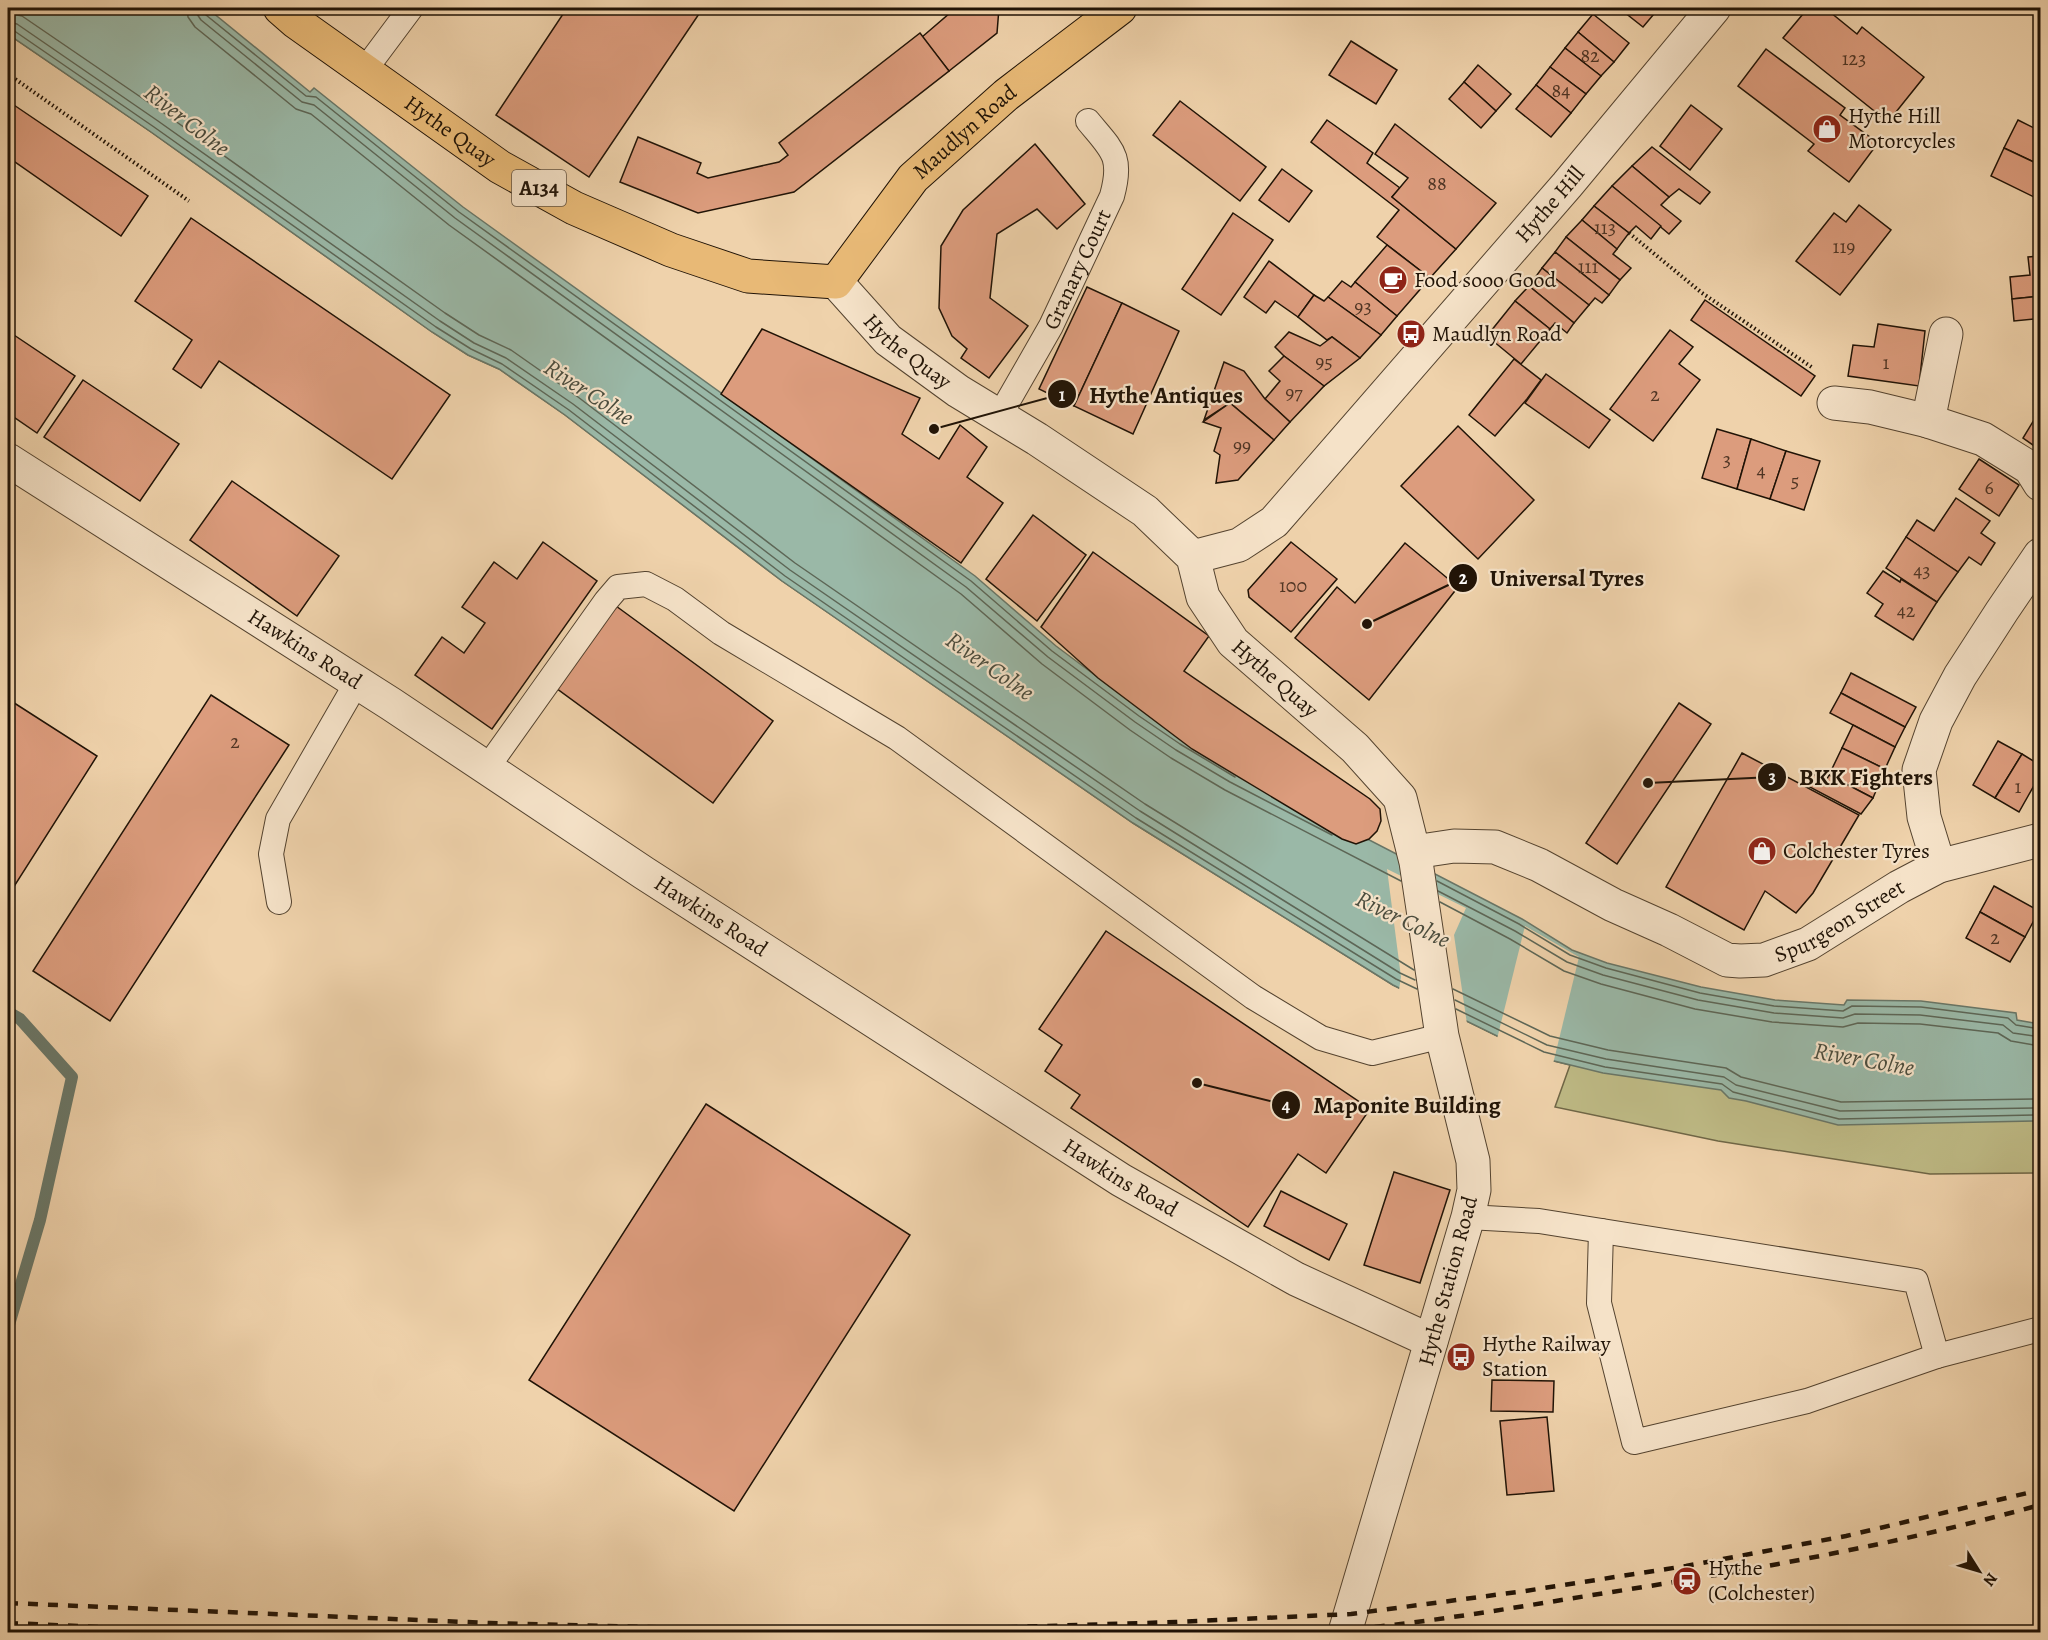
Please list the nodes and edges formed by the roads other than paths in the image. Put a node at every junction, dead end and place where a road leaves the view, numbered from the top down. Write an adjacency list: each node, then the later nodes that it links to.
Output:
1 (280, 8): 5 (main road, Hythe Quay / A134)
2 (411, 8): 5 (lane)
3 (1714, 8): 15 (street, Hythe Hill)
4 (1112, 10): 7 (main road, Maudlyn Road)
5 (364, 71): 7 (main road, Hythe Quay / A134)
6 (1088, 121): 10 (lane, Granary Court)
7 (836, 282): 10 (street, Hythe Quay)
8 (1946, 334): 11 (street)
9 (1834, 403): 11 (street)
10 (1000, 416): 15 (street, Hythe Quay)
11 (1928, 421): 13 (street)
12 (8, 460): 16 (street, Hawkins Road)
13 (2040, 484)
14 (2040, 555): 20 (street)
15 (1193, 557): 19 (street, Hythe Quay)
16 (357, 682): 17 (street, Hawkins Road); 21 (lane)
17 (487, 768): 22 (lane); 26 (street, Hawkins Road)
18 (2040, 840): 20 (street, Spurgeon Street)
19 (1415, 857): 20 (street, Spurgeon Street); 22 (street, Hythe Station Road)
20 (1940, 866)
21 (279, 902)
22 (1440, 1023): 23 (street, Hythe Station Road)
23 (1468, 1217): 24 (lane); 26 (street, Hythe Station Road)
24 (1601, 1231): 27 (lane); 27 (lane)
25 (2040, 1329): 27 (lane)
26 (1431, 1341): 28 (street, Hythe Station Road)
27 (1937, 1356)
28 (1345, 1632)

